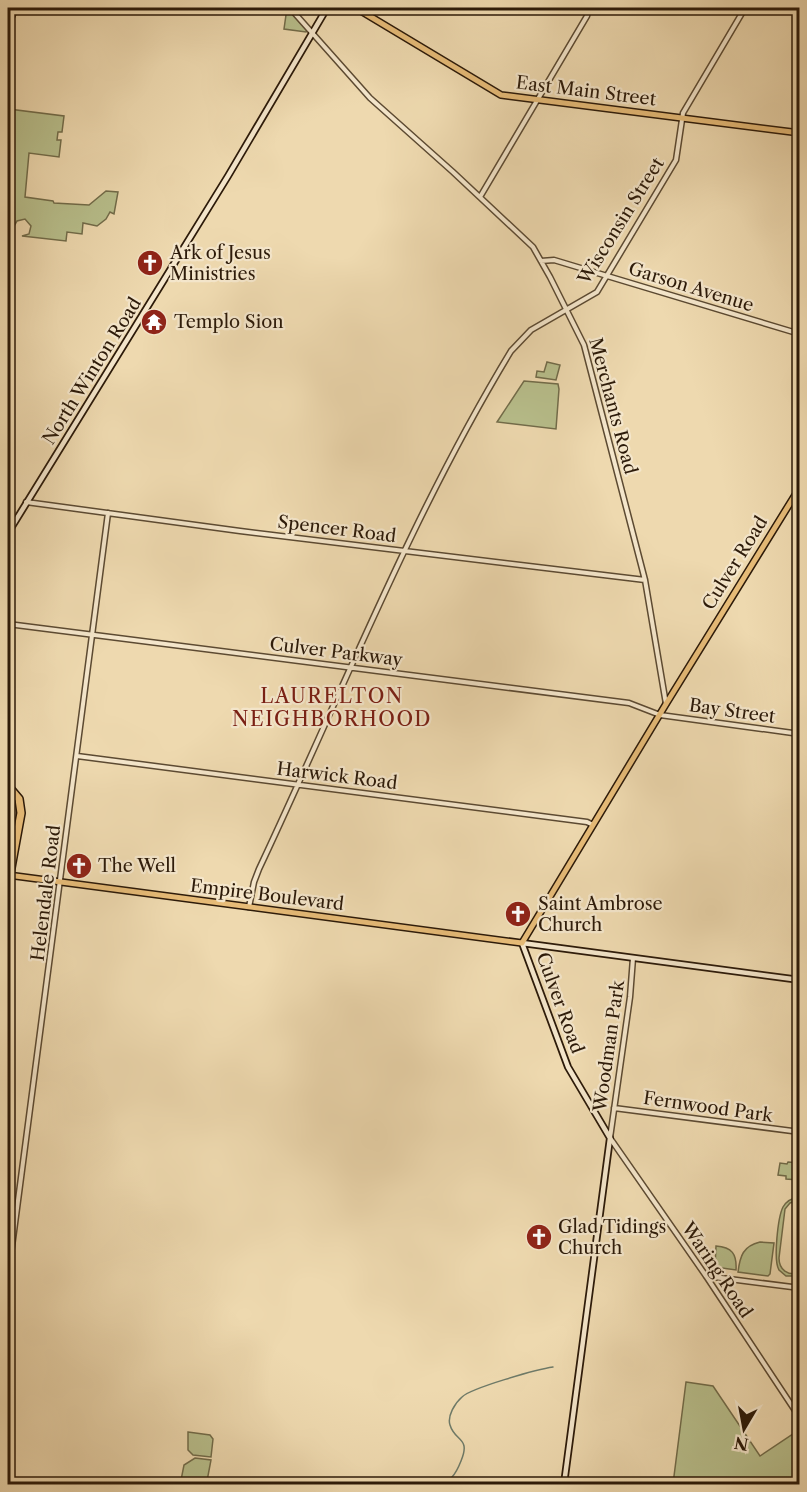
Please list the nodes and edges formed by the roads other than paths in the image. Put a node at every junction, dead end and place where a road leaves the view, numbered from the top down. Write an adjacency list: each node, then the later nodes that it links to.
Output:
1 (14, 8): 7 (highway)
2 (290, 8): 8 (street, Merchants Road)
3 (327, 8): 8 (main road, North Winton Road)
4 (356, 8): 9 (main road, East Main Street)
5 (589, 8): 9 (street)
6 (745, 8): 10 (street, Wisconsin Street)
7 (8, 22)
8 (312, 31): 12 (street, Merchants Road); 18 (main road, North Winton Road)
9 (538, 100): 10 (main road, East Main Street); 12 (street)
10 (681, 118): 11 (main road, East Main Street); 14 (street, Wisconsin Street)
11 (800, 133)
12 (480, 197): 13 (street, Merchants Road)
13 (541, 261): 14 (street, Garson Avenue); 15 (street, Merchants Road)
14 (607, 276): 15 (street, Wisconsin Street); 16 (street, Garson Avenue)
15 (567, 310): 21 (street, Wisconsin Street); 22 (street, Merchants Road)
16 (800, 334)
17 (800, 487): 26 (main road, Culver Road)
18 (26, 502): 19 (street, Spencer Road); 20 (main road, North Winton Road)
19 (108, 513): 21 (street, Spencer Road); 24 (street, Helendale Road)
20 (8, 533)
21 (404, 551): 22 (street, Spencer Road); 25 (street, Wisconsin Street)
22 (645, 580): 26 (street, Merchants Road)
23 (8, 624): 24 (street, Culver Parkway)
24 (92, 634): 25 (street, Culver Parkway); 29 (street, Helendale Road)
25 (351, 668): 27 (street, Culver Parkway); 30 (street, Wisconsin Street)
26 (666, 704): 27 (main road, Culver Road)
27 (660, 715): 28 (street, Bay Street); 32 (main road, Culver Road)
28 (800, 734)
29 (76, 756): 30 (street, Harwick Road); 34 (street, Helendale Road)
30 (297, 785): 32 (street, Harwick Road); 36 (street, Wisconsin Street)
31 (8, 786): 33 (highway)
32 (593, 825): 37 (main road, Culver Road)
33 (9, 875): 34 (main road, Empire Boulevard); 35 (highway)
34 (61, 883): 36 (main road, Empire Boulevard); 44 (street, Helendale Road)
35 (8, 906)
36 (249, 908): 37 (main road, Empire Boulevard)
37 (522, 943): 38 (main road); 42 (main road, Culver Road)
38 (633, 958): 39 (main road); 40 (street, Woodman Park)
39 (800, 980)
40 (614, 1108): 41 (street, Fernwood Park); 42 (street, Woodman Park)
41 (800, 1132)
42 (610, 1138): 43 (street, Waring Road); 47 (main road)
43 (706, 1276): 45 (street); 46 (street, Waring Road)
44 (8, 1277)
45 (800, 1288)
46 (800, 1418)
47 (564, 1485)

